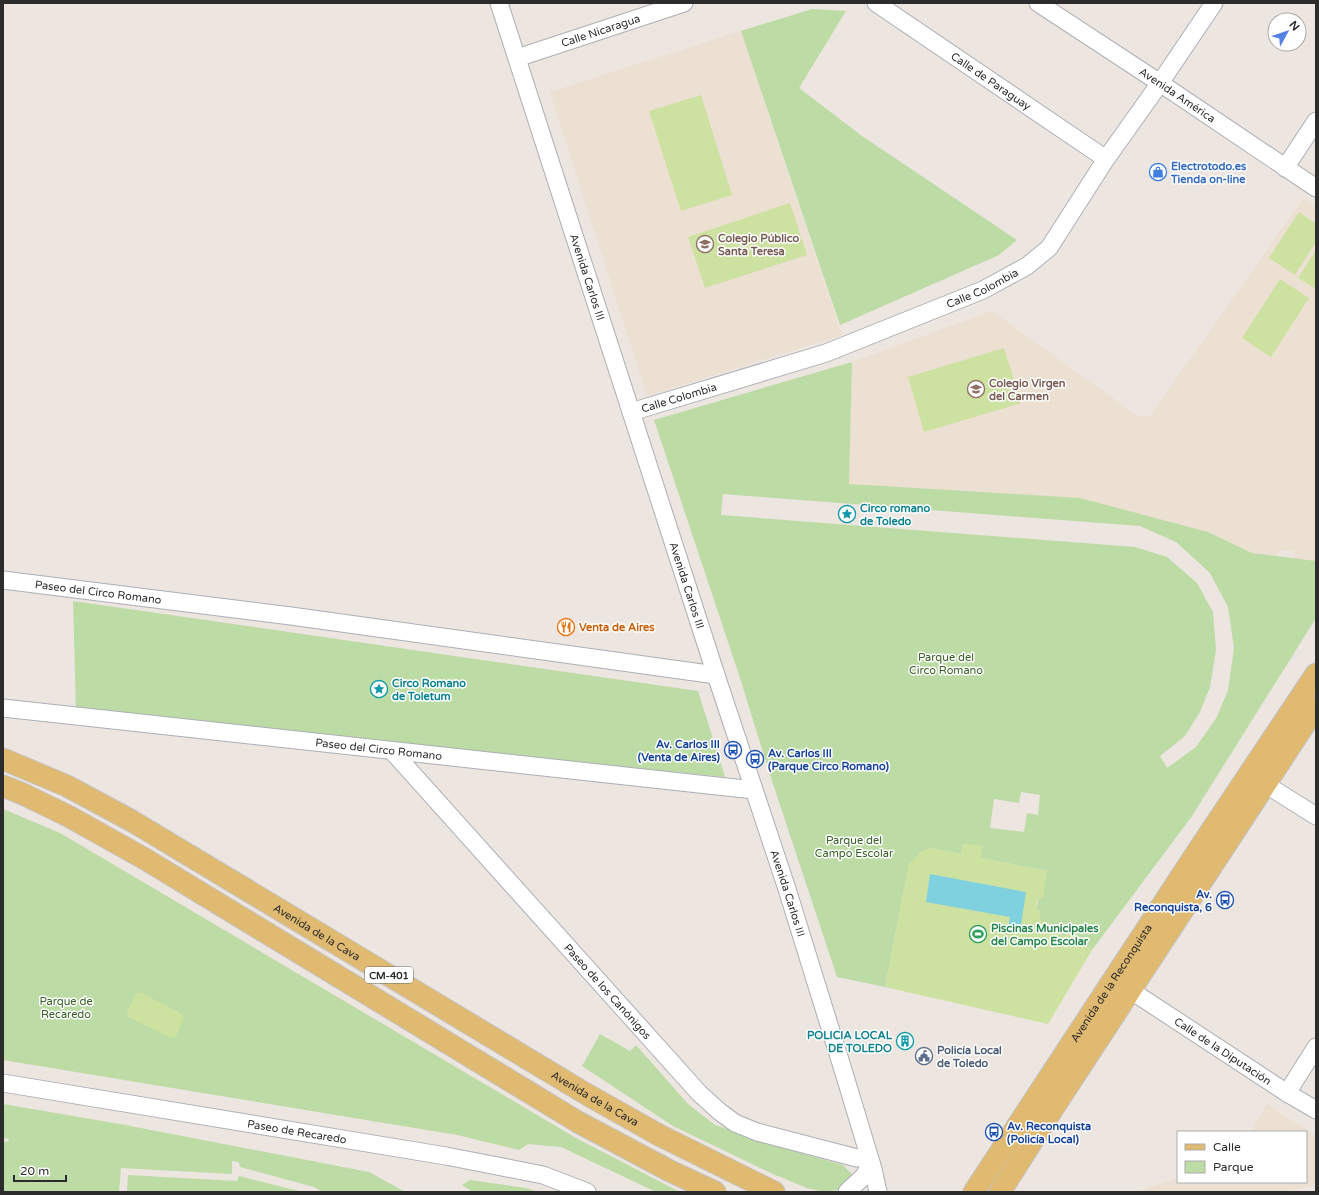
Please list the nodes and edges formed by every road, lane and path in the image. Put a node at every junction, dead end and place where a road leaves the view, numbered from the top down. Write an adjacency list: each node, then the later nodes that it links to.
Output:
1 (498, 3): 6 (street, Avenida Carlos III)
2 (684, 3): 6 (street, Calle Nicaragua)
3 (876, 3): 9 (street, Calle de Paraguay)
4 (1214, 3): 7 (street, Calle Colombia)
5 (1042, 4): 7 (street, Avenida América)
6 (517, 58): 12 (street, Avenida Carlos III)
7 (1160, 83): 9 (street, Calle Colombia); 10 (street, Avenida América)
8 (1316, 121): 10 (street)
9 (1106, 159): 12 (street, Calle Colombia)
10 (1285, 168): 11 (street, Avenida América)
11 (1316, 188)
12 (631, 412): 15 (street, Avenida Carlos III)
13 (3, 580): 15 (street, Paseo del Circo Romano)
14 (1316, 674): 38 (main road, Avenida de la Reconquista)
15 (716, 675): 24 (street, Avenida Carlos III)
16 (1316, 707): 22 (main road, Avenida de la Reconquista)
17 (3, 708): 19 (street, Paseo del Circo Romano)
18 (3, 750): 21 (street)
19 (392, 751): 24 (street, Paseo del Circo Romano); 31 (street, Paseo de los Canónigos)
20 (3, 759): 21 (main road, Avenida de la Cava / CM-401)
21 (24, 767): 34 (main road, Avenida de la Cava / CM-401)
22 (1265, 784): 25 (street); 26 (main road, Avenida de la Reconquista)
23 (3, 786): 33 (main road, CM-401)
24 (754, 790): 31 (street, Avenida Carlos III)
25 (1316, 816)
26 (1130, 990): 29 (street, Calle de la Diputación); 39 (main road, Avenida de la Reconquista)
27 (1316, 1047): 29 (street)
28 (3, 1083): 32 (street, Paseo de Recaredo)
29 (1287, 1093): 30 (street, Calle de la Diputación)
30 (1316, 1110)
31 (871, 1162): 35 (street); 36 (street, Avenida Carlos III); 37 (street, Avenida Carlos III)
32 (587, 1192)
33 (715, 1192)
34 (774, 1192)
35 (847, 1192)
36 (878, 1192)
37 (890, 1192)
38 (974, 1192)
39 (1000, 1192)

